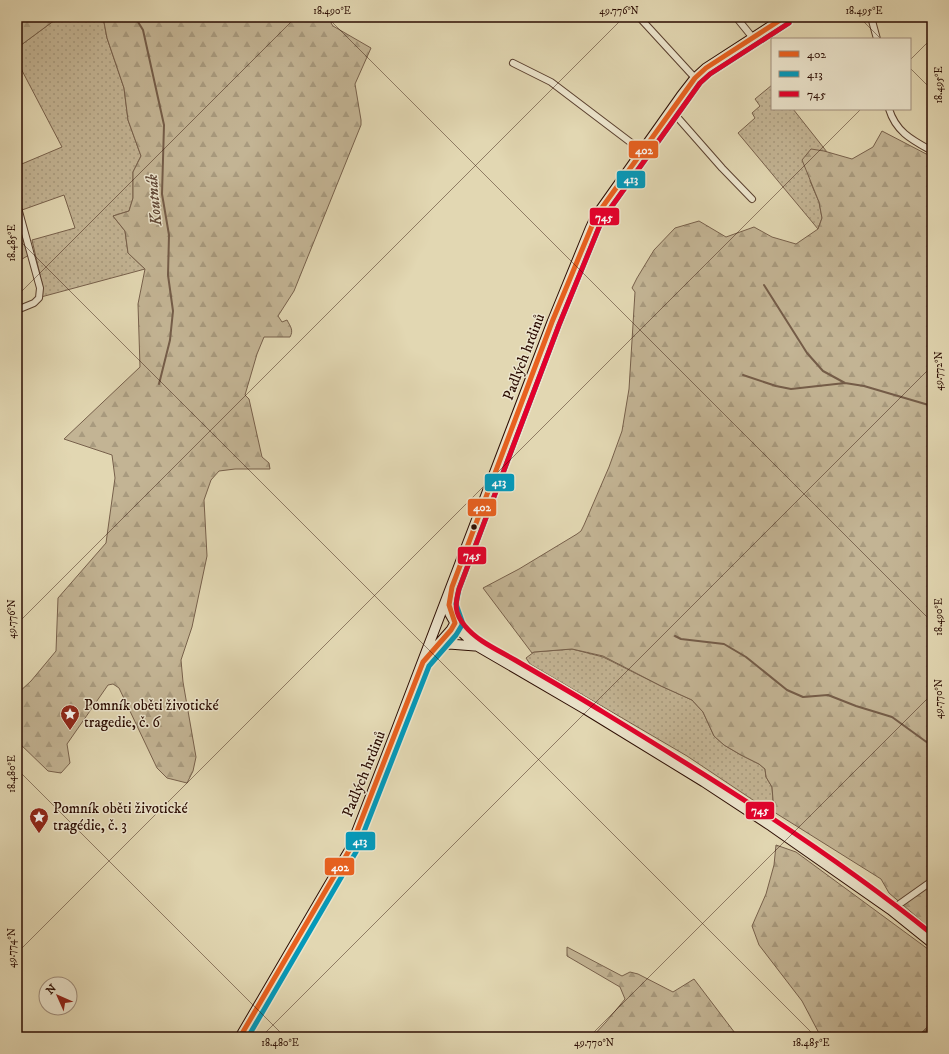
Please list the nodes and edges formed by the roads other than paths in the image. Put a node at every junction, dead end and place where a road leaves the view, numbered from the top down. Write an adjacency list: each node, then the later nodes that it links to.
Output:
1 (639, 17): 8 (street)
2 (736, 17): 5 (street)
3 (785, 17): 5 (main road, Padlých hrdinů)
4 (871, 17): 6 (street)
5 (753, 38): 8 (main road, Padlých hrdinů)
6 (877, 38)
7 (513, 63): 11 (street)
8 (695, 78): 9 (main road, Padlých hrdinů)
9 (671, 110): 11 (main road, Padlých hrdinů); 13 (street)
10 (889, 110): 12 (street)
11 (642, 151): 16 (main road, Padlých hrdinů)
12 (932, 151)
13 (752, 199)
14 (17, 204): 15 (street)
15 (17, 310)
16 (452, 587): 17 (main road); 18 (main road, Padlých hrdinů)
17 (455, 623): 18 (main road); 19 (main road, Padlých hrdinů); 20 (main road)
18 (434, 630): 21 (main road, Padlých hrdinů)
19 (437, 645): 20 (main road); 21 (main road, Padlých hrdinů)
20 (477, 646): 23 (main road)
21 (423, 662): 25 (main road, Padlých hrdinů)
22 (932, 881): 23 (street)
23 (891, 910): 24 (main road)
24 (932, 943)
25 (240, 1037)

